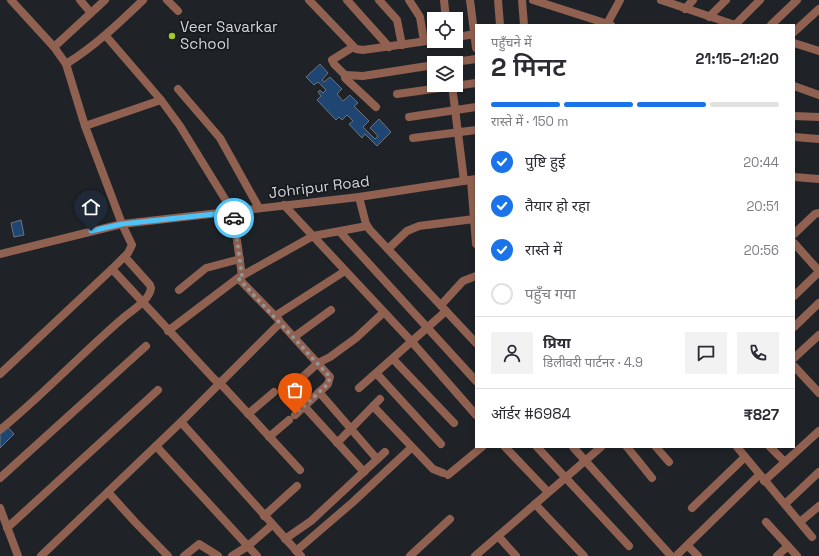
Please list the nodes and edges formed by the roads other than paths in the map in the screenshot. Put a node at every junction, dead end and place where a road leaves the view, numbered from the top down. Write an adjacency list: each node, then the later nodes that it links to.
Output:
1 (11, 0): 42 (street)
2 (80, 0): 25 (street)
3 (105, 0): 25 (street)
4 (143, 0): 36 (street)
5 (167, 0): 23 (street)
6 (309, 0): 43 (street)
7 (347, 0): 44 (street)
8 (379, 0): 41 (street)
9 (409, 0): 38 (street)
10 (444, 0): 24 (street)
11 (470, 0): 35 (street)
12 (498, 0): 27 (street)
13 (522, 0): 28 (street)
14 (533, 0): 29 (street)
15 (620, 0): 30 (street)
16 (661, 0): 22 (street)
17 (693, 0): 22 (street)
18 (726, 0): 26 (street)
19 (760, 0): 32 (street)
20 (797, 0): 33 (street)
21 (819, 8): 34 (street)
22 (685, 9): 26 (street)
23 (178, 11)
24 (445, 12)
25 (91, 13): 42 (street)
26 (709, 17): 31 (street)
27 (500, 24)
28 (524, 24)
29 (605, 24)
30 (608, 24)
31 (732, 24)
32 (736, 24)
33 (772, 24)
34 (795, 31)
35 (475, 34): 37 (street)
36 (106, 36): 48 (street); 59 (street)
37 (463, 36)
38 (424, 41): 39 (street); 41 (street)
39 (427, 41)
40 (795, 43): 45 (street)
41 (402, 45): 44 (street)
42 (54, 47): 48 (street)
43 (354, 47): 44 (street); 50 (street)
44 (389, 47)
45 (817, 48)
46 (475, 59): 47 (street)
47 (463, 61)
48 (66, 64): 66 (street)
49 (427, 66): 50 (street)
50 (346, 74): 60 (street)
51 (475, 84): 52 (street)
52 (463, 85)
53 (795, 86): 58 (street)
54 (178, 89): 77 (street)
55 (427, 90): 57 (street)
56 (453, 92): 62 (street)
57 (397, 94)
58 (819, 95)
59 (161, 100): 66 (street); 78 (street)
60 (376, 107)
61 (475, 107): 62 (street)
62 (455, 110): 64 (street); 68 (street)
63 (795, 116): 65 (street)
64 (409, 117)
65 (819, 117)
66 (85, 126): 81 (street)
67 (475, 130): 68 (street)
68 (458, 132): 70 (street); 74 (street)
69 (795, 137): 71 (street)
70 (413, 138)
71 (819, 139)
72 (795, 177): 73 (street)
73 (819, 179)
74 (470, 180): 75 (street, Johripur Road); 80 (street)
75 (359, 197): 76 (street, Johripur Road); 82 (street)
76 (284, 205): 77 (street, Johripur Road); 86 (street)
77 (259, 208): 78 (street, Johripur Road)
78 (233, 212): 81 (street, Johripur Road); 91 (street)
79 (819, 213): 85 (street)
80 (474, 219): 83 (street); 88 (street)
81 (122, 224): 89 (street, Johripur Road); 90 (street)
82 (367, 226): 84 (street); 88 (street)
83 (475, 229)
84 (340, 232): 86 (street); 106 (street)
85 (795, 233)
86 (313, 236): 93 (street); 96 (street)
87 (795, 244): 94 (street)
88 (388, 249): 101 (street)
89 (0, 254)
90 (125, 256): 92 (street); 99 (street)
91 (240, 259): 96 (street); 97 (street)
92 (112, 269): 99 (street); 117 (street)
93 (345, 271): 103 (street); 104 (street)
94 (819, 272): 98 (street)
95 (475, 276): 101 (street)
96 (240, 277): 104 (street); 107 (street)
97 (179, 290)
98 (795, 295)
99 (142, 302): 107 (street); 137 (street)
100 (819, 303): 105 (street)
101 (444, 308): 106 (street); 111 (street)
102 (331, 310): 109 (street)
103 (384, 312): 110 (street); 115 (street)
104 (278, 319): 109 (street); 120 (street)
105 (795, 326)
106 (428, 328): 110 (street); 119 (street)
107 (168, 331): 120 (street)
108 (819, 335): 113 (street)
109 (294, 337): 115 (street)
110 (412, 342): 114 (street); 132 (street)
111 (475, 342)
112 (146, 346): 163 (street)
113 (795, 357)
114 (393, 359): 118 (street); 135 (street)
115 (318, 363): 124 (street); 125 (street)
116 (795, 367): 126 (street)
117 (0, 374)
118 (377, 374): 121 (street); 141 (street)
119 (475, 380)
120 (219, 382): 130 (street); 134 (street)
121 (359, 388)
122 (158, 390): 179 (street)
123 (274, 392): 130 (street)
124 (286, 392)
125 (319, 392): 128 (street); 136 (street)
126 (819, 393)
127 (380, 399): 129 (street)
128 (304, 406): 131 (street); 140 (street)
129 (373, 406): 136 (street); 143 (street)
130 (248, 414): 139 (street)
131 (295, 414)
132 (475, 414)
133 (289, 420): 139 (street)
134 (181, 422): 142 (street); 174 (street)
135 (454, 424)
136 (351, 429): 140 (street); 155 (street)
137 (0, 430)
138 (819, 430): 158 (street)
139 (269, 437): 159 (street)
140 (337, 443): 160 (street)
141 (441, 444)
142 (156, 446): 167 (street); 183 (street)
143 (411, 448): 144 (street); 187 (street)
144 (481, 448)
145 (506, 448): 168 (street)
146 (538, 448): 162 (street)
147 (574, 448): 156 (street)
148 (600, 448): 156 (street)
149 (628, 448): 164 (street)
150 (657, 448): 157 (street)
151 (738, 448): 154 (street)
152 (771, 448): 158 (street)
153 (385, 452): 155 (street)
154 (745, 457): 165 (street); 173 (street)
155 (377, 459): 160 (street)
156 (585, 460): 162 (street); 199 (street)
157 (669, 462)
158 (785, 462): 165 (street)
159 (300, 470)
160 (364, 472): 182 (street)
161 (819, 472): 170 (street)
162 (565, 477): 168 (street); 184 (street)
163 (0, 478)
164 (652, 478)
165 (762, 478): 170 (street); 185 (street)
166 (297, 486): 174 (street)
167 (108, 492): 189 (street); 190 (street)
168 (548, 492): 169 (street)
169 (534, 504): 180 (street); 198 (street)
170 (785, 504): 177 (street)
171 (819, 506): 177 (street)
172 (0, 508): 179 (street)
173 (692, 508)
174 (264, 516): 178 (street)
175 (450, 519): 195 (street)
176 (766, 522): 186 (street)
177 (800, 522): 181 (street)
178 (272, 525): 182 (street); 183 (street)
179 (7, 528): 188 (street)
180 (498, 536): 196 (street); 197 (street)
181 (812, 537)
182 (285, 539): 187 (street)
183 (248, 546): 193 (street); 194 (street)
184 (630, 546)
185 (688, 546): 200 (street); 201 (street)
186 (788, 546): 202 (street); 203 (street)
187 (298, 553)
188 (18, 556)
189 (41, 556)
190 (168, 556)
191 (184, 556): 192 (street)
192 (218, 556)
193 (232, 556)
194 (257, 556)
195 (410, 556)
196 (475, 556)
197 (516, 556)
198 (584, 556)
199 (671, 556)
200 (676, 556)
201 (698, 556)
202 (777, 556)
203 (798, 556)

